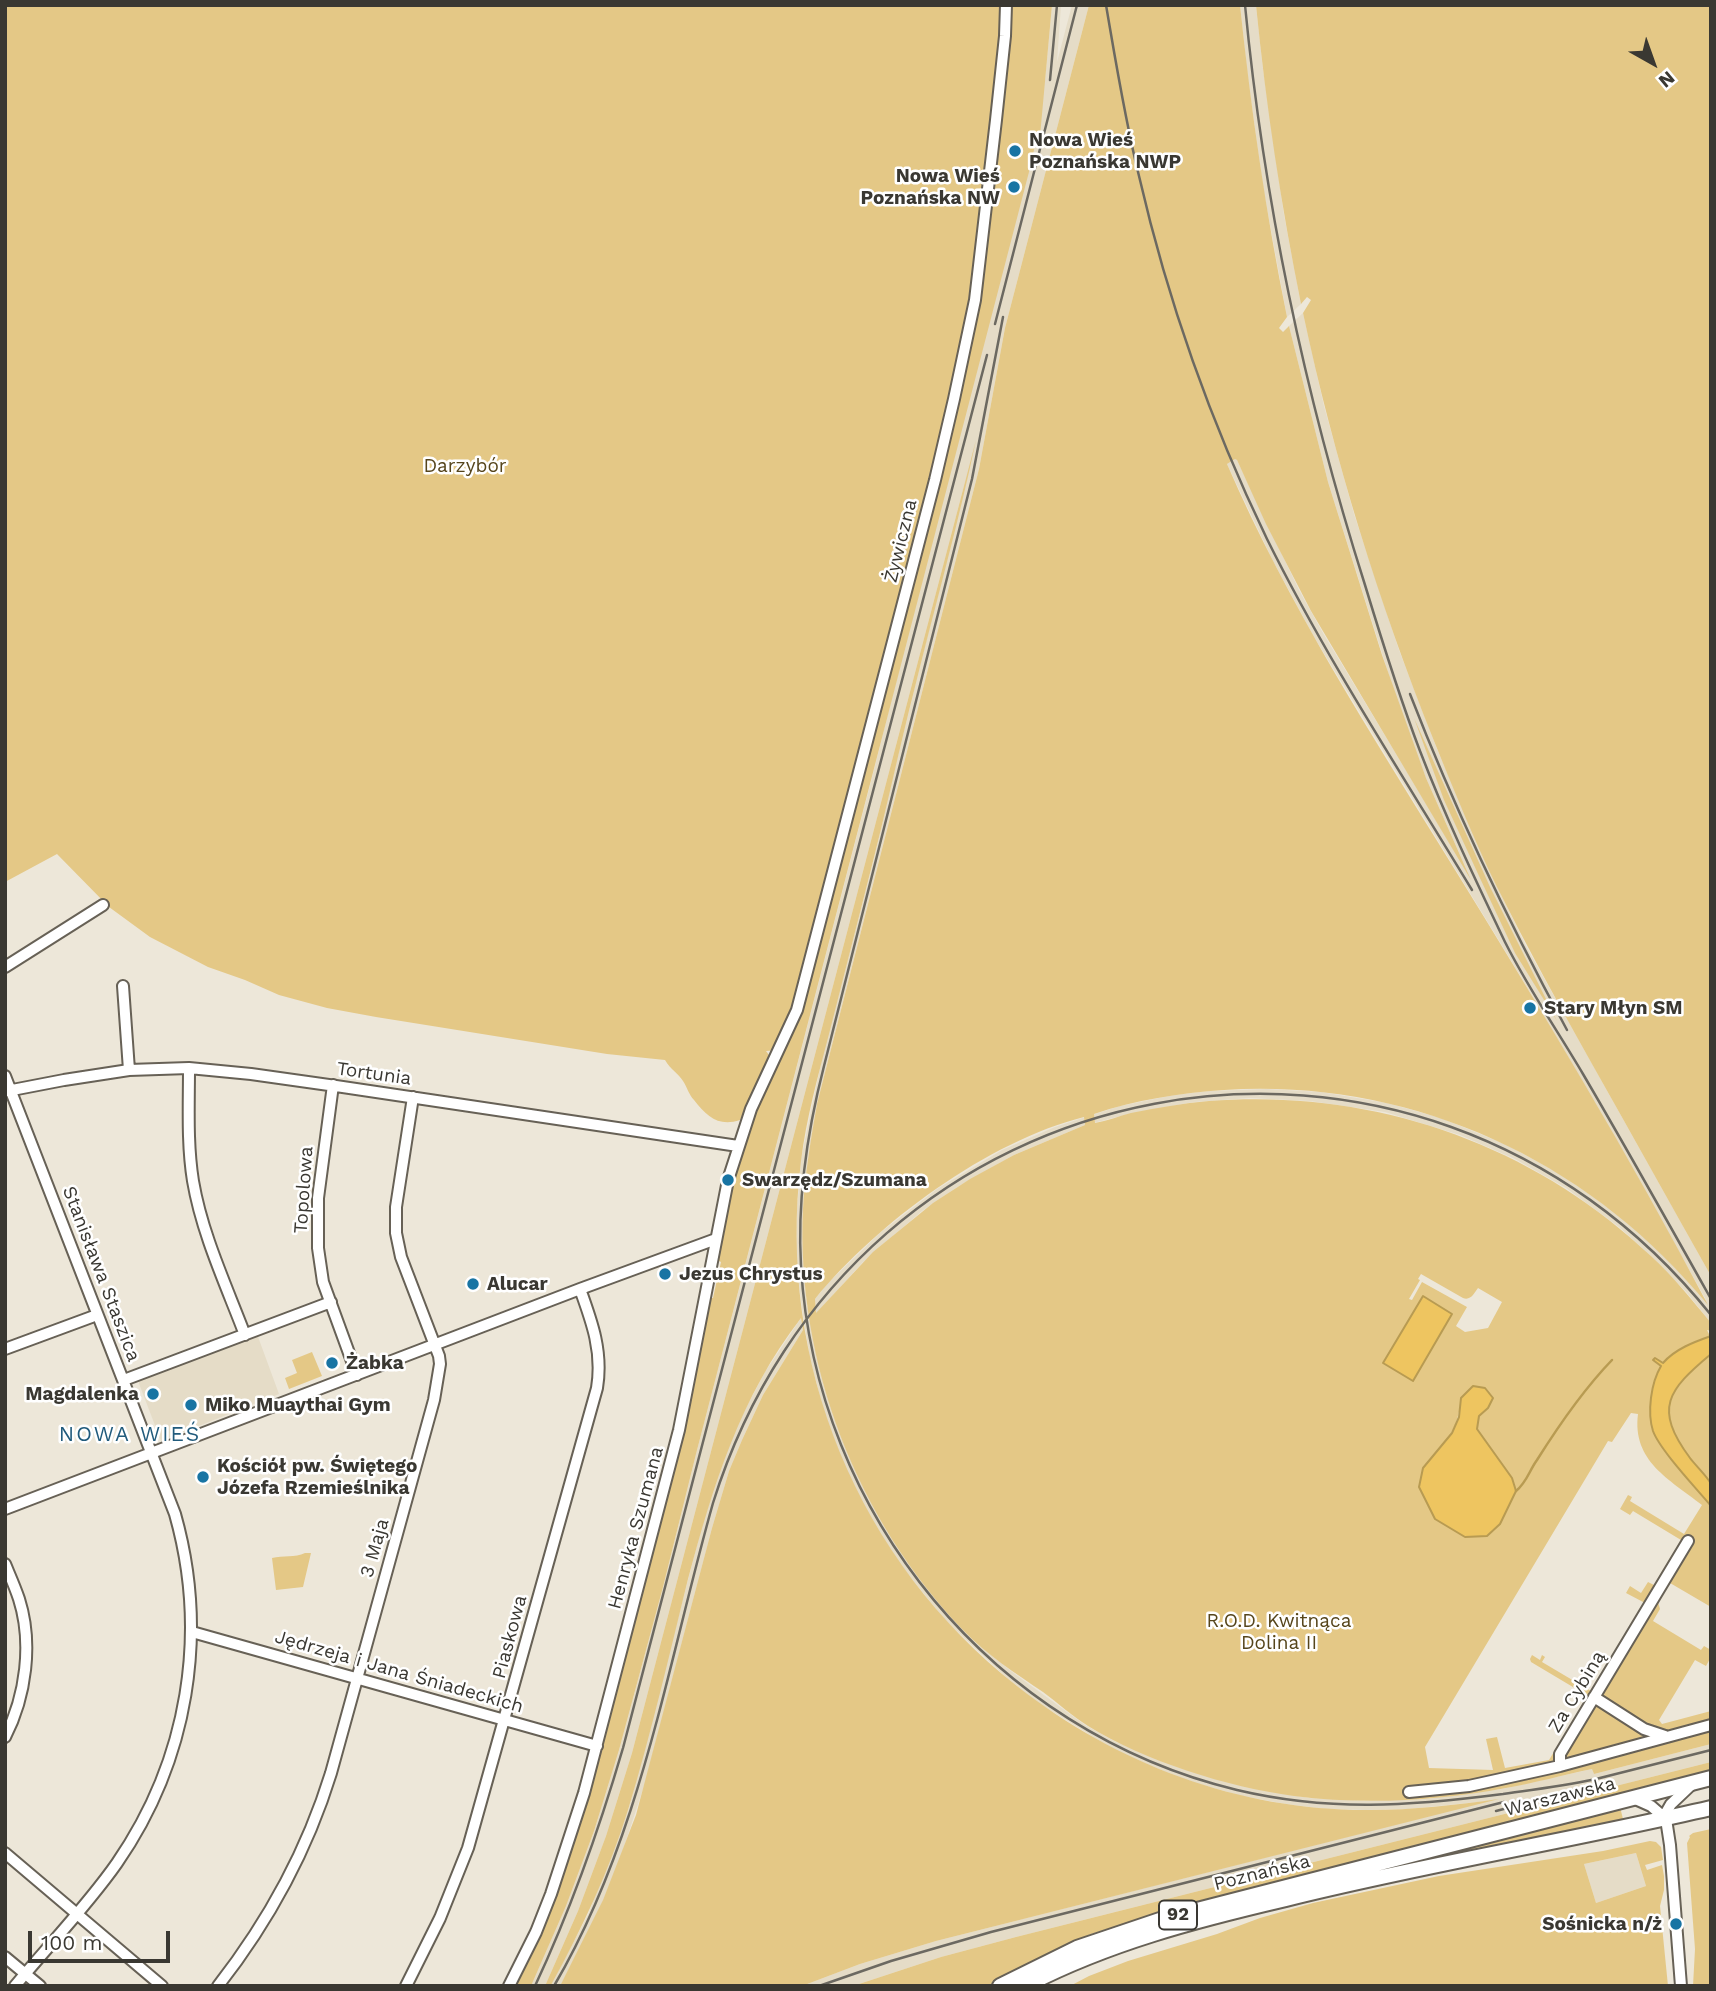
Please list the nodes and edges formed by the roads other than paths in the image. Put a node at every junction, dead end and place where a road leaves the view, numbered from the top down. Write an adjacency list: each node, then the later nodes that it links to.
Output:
1 (1006, 5): 7 (street, Żywiczna)
2 (103, 905): 3 (street)
3 (5, 967)
4 (123, 986): 6 (street)
5 (189, 1068): 6 (street, Tortunia); 9 (street, Tortunia); 17 (street)
6 (129, 1070): 10 (street, Tortunia)
7 (767, 1072): 12 (street, Henryka Szumana)
8 (5, 1076): 10 (street, Stanisława Staszica)
9 (333, 1085): 11 (street, Tortunia); 15 (street, Topolowa)
10 (8, 1091): 16 (street, Stanisława Staszica)
11 (414, 1097): 12 (street, Tortunia); 18 (street, 3 Maja)
12 (738, 1146): 13 (street, Henryka Szumana)
13 (716, 1239): 14 (street); 33 (street, Henryka Szumana)
14 (580, 1289): 18 (street); 29 (street, Piaskowa)
15 (331, 1302): 17 (street); 20 (street, Topolowa)
16 (97, 1315): 19 (street); 21 (street, Stanisława Staszica)
17 (245, 1335): 21 (street)
18 (435, 1345): 20 (street); 27 (street, 3 Maja)
19 (5, 1349)
20 (356, 1375): 22 (street)
21 (124, 1380): 22 (street, Stanisława Staszica)
22 (151, 1454): 23 (street); 26 (street, Stanisława Staszica)
23 (5, 1509)
24 (1688, 1541): 28 (street, Za Cybiną)
25 (5, 1564): 31 (street)
26 (192, 1632): 27 (street, Jędrzeja i Jana Śniadeckich); 44 (street, Stanisława Staszica)
27 (357, 1679): 29 (street, Jędrzeja i Jana Śniadeckich); 50 (street, 3 Maja)
28 (1594, 1697): 32 (street); 34 (street, Za Cybiną)
29 (505, 1721): 33 (street, Jędrzeja i Jana Śniadeckich); 51 (street, Piaskowa)
30 (1711, 1725): 32 (street)
31 (5, 1737)
32 (1666, 1737): 34 (street)
33 (597, 1746): 52 (street, Henryka Szumana)
34 (1560, 1766): 37 (street)
35 (1711, 1778): 36 (main road, Warszawska / 92)
36 (1693, 1783): 38 (main road, Warszawska / 92); 40 (street)
37 (1409, 1792)
38 (1633, 1798): 40 (street); 42 (main road, Warszawska / 92)
39 (1711, 1808): 40 (main road, Warszawska / 92)
40 (1666, 1819): 42 (main road, Warszawska / 92); 55 (street)
41 (9, 1856): 43 (street); 44 (street)
42 (1421, 1860): 53 (main road, Poznańska / 92); 54 (main road, Poznańska / 92)
43 (5, 1868)
44 (76, 1913): 46 (street, Stanisława Staszica); 49 (street)
45 (5, 1956): 46 (street)
46 (25, 1973): 47 (street, Stanisława Staszica); 48 (street)
47 (15, 1986)
48 (40, 1986)
49 (162, 1986)
50 (218, 1986)
51 (406, 1986)
52 (509, 1986)
53 (1000, 1986)
54 (1025, 1986)
55 (1681, 1986)

